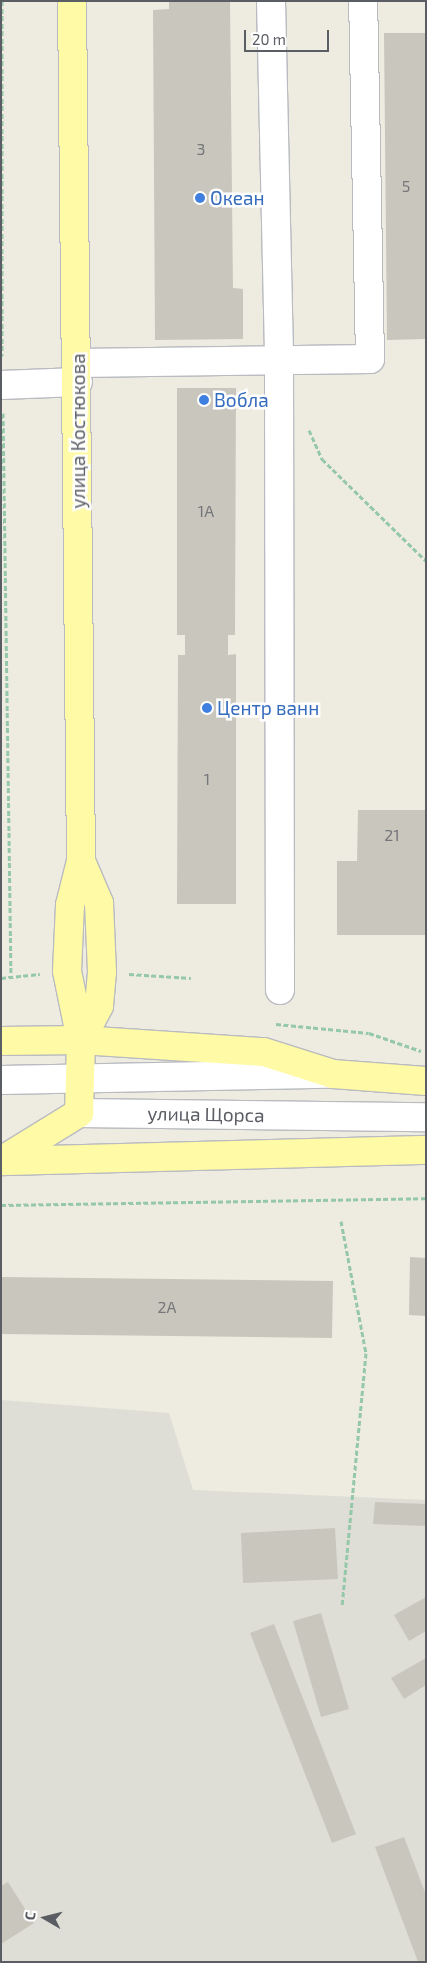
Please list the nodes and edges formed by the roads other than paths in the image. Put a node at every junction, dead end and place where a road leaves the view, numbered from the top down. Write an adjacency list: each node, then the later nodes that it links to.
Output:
1 (72, 1): 5 (main road, улица Костюкова)
2 (271, 1): 4 (street)
3 (363, 1): 4 (street)
4 (279, 361): 5 (street); 7 (street)
5 (78, 372): 6 (street); 8 (main road, улица Костюкова)
6 (2, 385)
7 (280, 990)
8 (81, 1040): 9 (main road); 10 (main road); 11 (main road, улица Костюкова)
9 (1, 1042)
10 (333, 1074): 11 (street, улица Щорса); 13 (main road, улица Щорса)
11 (80, 1079): 12 (street, улица Щорса); 14 (main road, улица Костюкова)
12 (1, 1080)
13 (426, 1081)
14 (79, 1113): 15 (street, улица Щорса); 17 (main road)
15 (426, 1117)
16 (426, 1150): 17 (main road)
17 (2, 1161)

